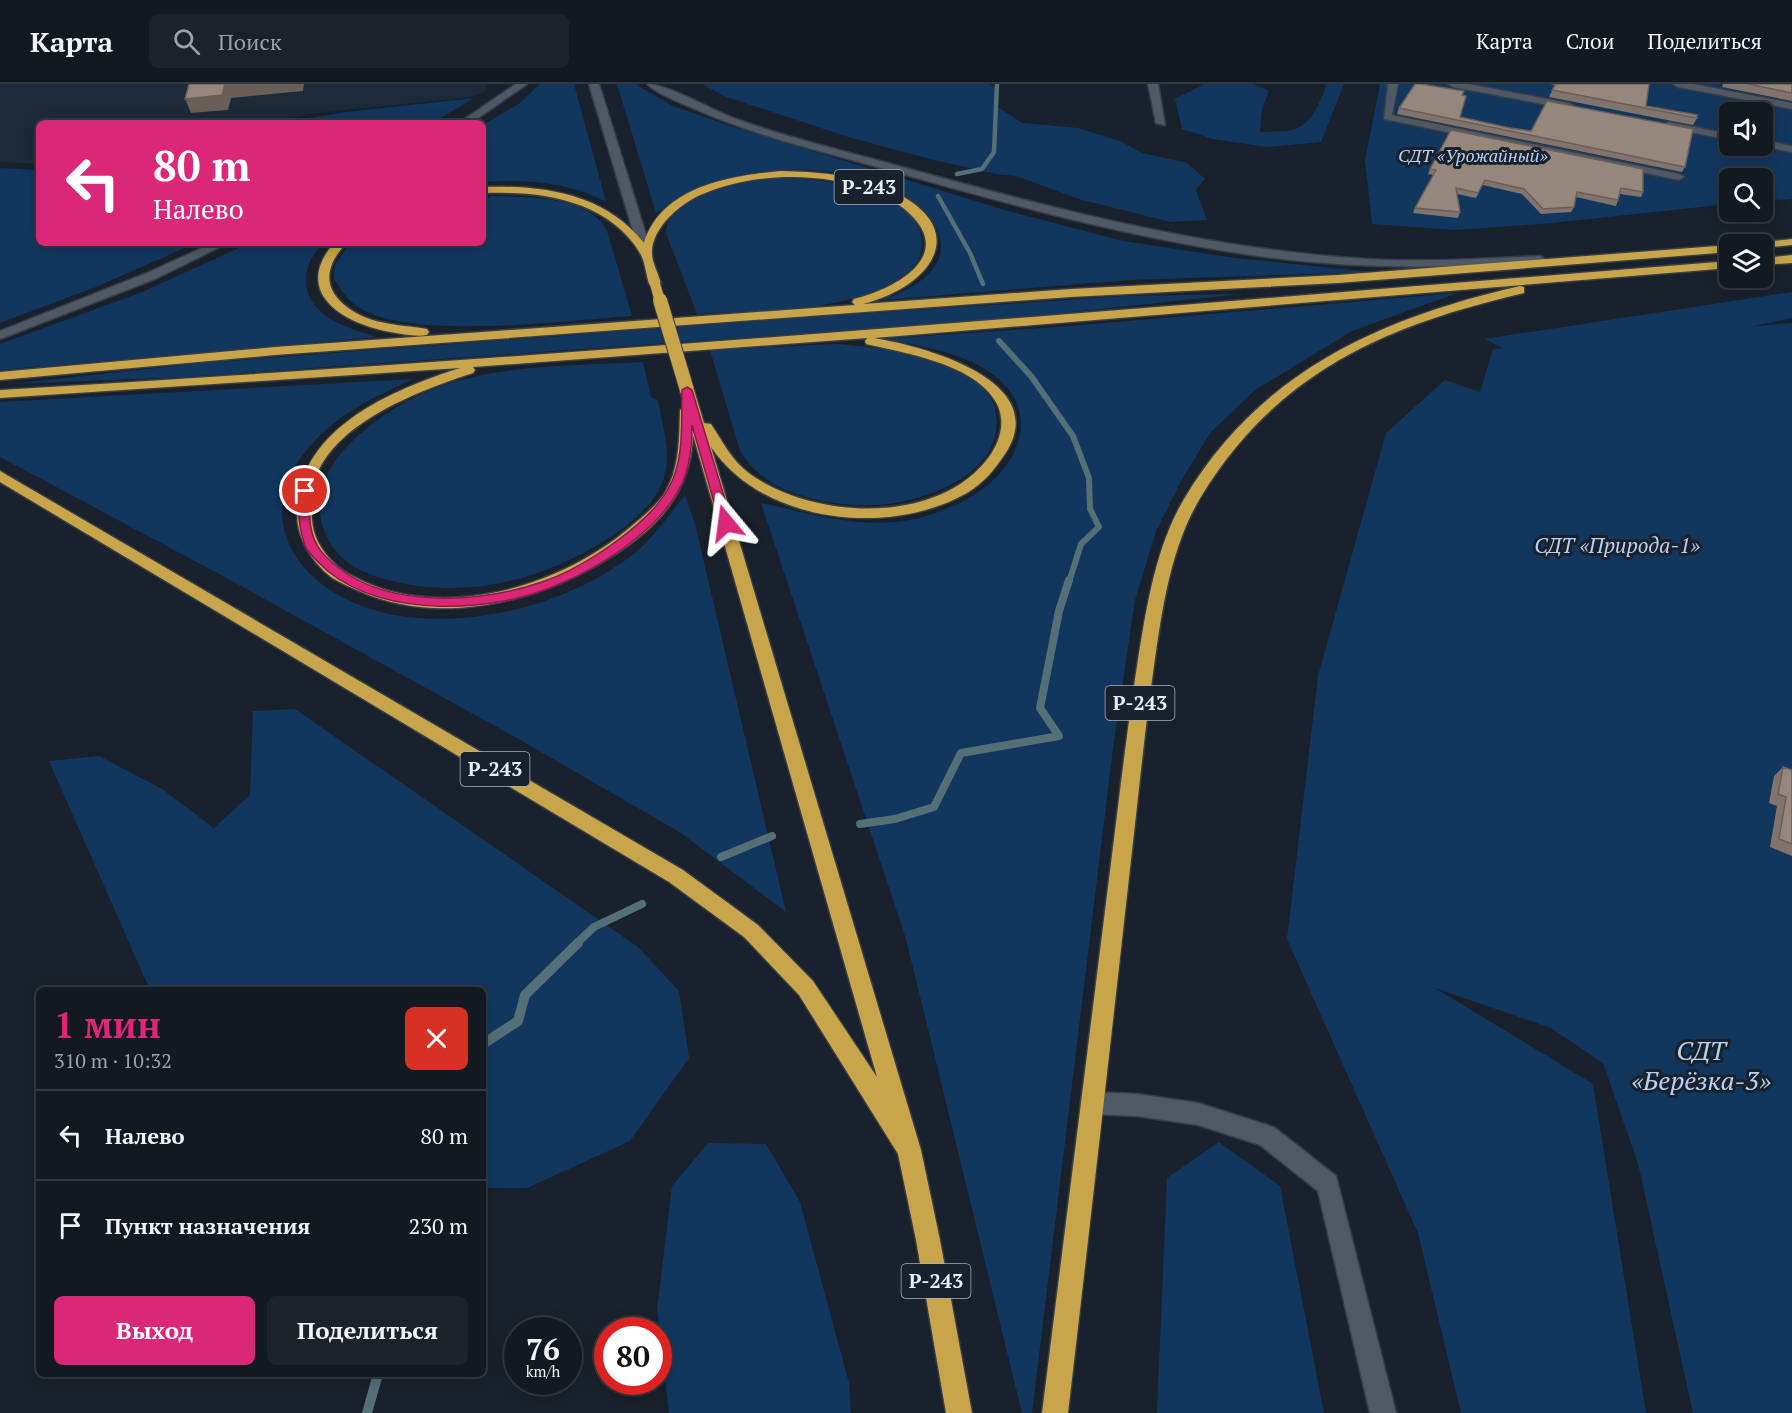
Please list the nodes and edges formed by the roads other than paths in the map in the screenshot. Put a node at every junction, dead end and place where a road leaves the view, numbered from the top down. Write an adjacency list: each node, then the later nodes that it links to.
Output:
1 (522, 84): 10 (main road)
2 (594, 84): 23 (main road, Р-243)
3 (652, 84): 24 (main road, Р-243)
4 (1153, 84): 11 (main road)
5 (1393, 84): 16 (main road)
6 (1453, 84): 9 (main road)
7 (1678, 84): 8 (main road)
8 (1792, 106)
9 (1580, 108)
10 (468, 120)
11 (1161, 123)
12 (1660, 124): 13 (main road)
13 (1719, 135)
14 (1773, 145): 15 (main road)
15 (1792, 149)
16 (1679, 177)
17 (486, 190): 23 (highway, Р-243)
18 (1792, 242): 19 (highway)
19 (1773, 244)
20 (215, 246): 31 (main road)
21 (337, 246): 30 (highway, Р-243)
22 (1719, 249): 24 (highway)
23 (646, 254): 29 (highway, Р-243); 35 (highway, Р-243, bridge)
24 (1599, 258): 29 (highway, Р-243)
25 (1792, 259): 26 (highway)
26 (1773, 260)
27 (1719, 265): 28 (highway)
28 (1620, 274): 32 (highway, Р-243); 38 (highway, Р-243)
29 (790, 314): 30 (highway, Р-243)
30 (518, 334): 34 (highway, Р-243)
31 (0, 335)
32 (810, 339): 33 (highway, Р-243); 35 (highway, Р-243)
33 (529, 358): 35 (highway, Р-243); 36 (highway, Р-243)
34 (0, 376)
35 (687, 390): 39 (highway, Р-243)
36 (0, 394)
37 (0, 476): 39 (highway, Р-243)
38 (1092, 1103): 41 (highway, Р-243); 42 (main road)
39 (909, 1150): 40 (highway, Р-243)
40 (959, 1413)
41 (1054, 1413)
42 (1383, 1413)

